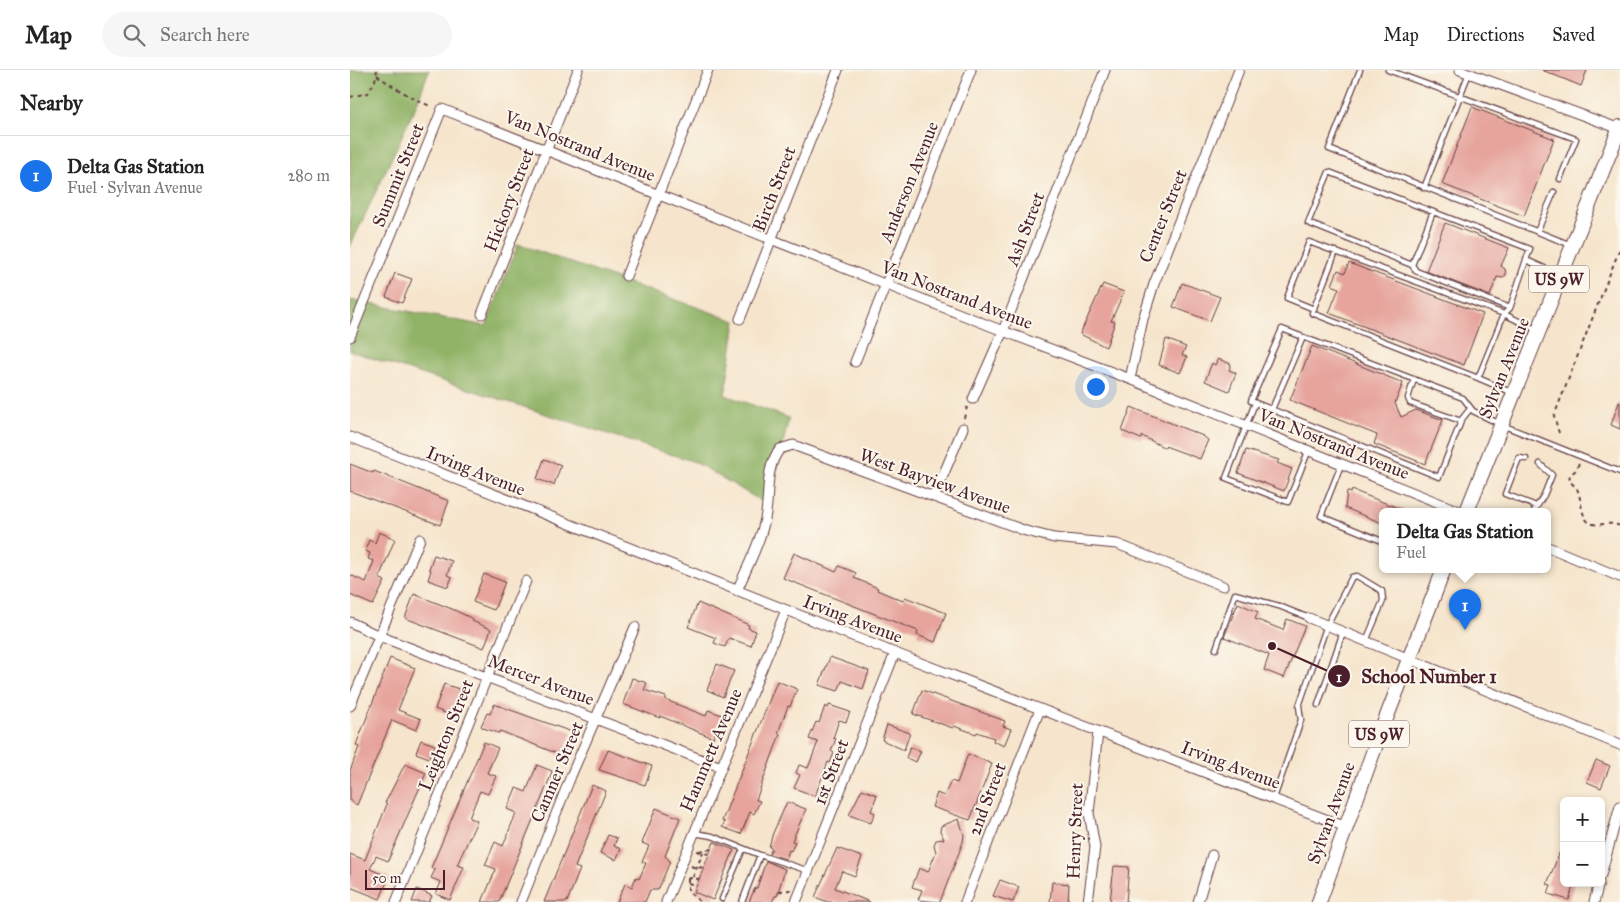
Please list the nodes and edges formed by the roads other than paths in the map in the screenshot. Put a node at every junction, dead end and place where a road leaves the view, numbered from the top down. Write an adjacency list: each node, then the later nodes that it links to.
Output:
1 (578, 70): 13 (street, Hickory Street)
2 (708, 70): 17 (street)
3 (838, 70): 20 (street, Birch Street)
4 (971, 70): 27 (street, Anderson Avenue)
5 (1105, 70): 35 (street, Ash Street)
6 (1239, 70): 43 (street, Center Street)
7 (1360, 70): 15 (lane)
8 (1388, 70): 10 (lane)
9 (1465, 72): 10 (lane); 12 (street)
10 (1460, 96): 14 (lane); 15 (lane)
11 (442, 109): 13 (street, Van Nostrand Avenue); 37 (street, Summit Street)
12 (1620, 128): 21 (main road, Sylvan Avenue / US 9W)
13 (546, 150): 17 (street, Van Nostrand Avenue); 30 (street, Hickory Street)
14 (1560, 179)
15 (1424, 188): 19 (lane)
16 (1554, 192): 19 (lane)
17 (659, 195): 20 (street, Van Nostrand Avenue); 25 (street)
18 (1433, 212): 23 (lane); 24 (lane); 24 (lane)
19 (1538, 232): 21 (lane)
20 (772, 240): 27 (street, Van Nostrand Avenue); 33 (street, Birch Street)
21 (1573, 246): 26 (main road, Sylvan Avenue / US 9W)
22 (1336, 252): 29 (lane); 29 (lane); 32 (lane)
23 (1526, 260): 26 (lane); 28 (lane)
24 (1412, 265): 28 (lane)
25 (626, 276)
26 (1561, 276): 36 (main road, Sylvan Avenue / US 9W)
27 (886, 285): 35 (street, Van Nostrand Avenue); 41 (street, Anderson Avenue)
28 (1510, 308): 32 (lane)
29 (1313, 311): 34 (lane)
30 (482, 314)
31 (1332, 314): 34 (lane)
32 (1504, 314): 36 (lane); 42 (lane)
33 (740, 319)
34 (1329, 320): 40 (lane)
35 (1003, 331): 43 (street, Van Nostrand Avenue); 46 (street, Ash Street)
36 (1539, 331): 45 (main road, Sylvan Avenue / US 9W)
37 (350, 337)
38 (1303, 337): 44 (lane); 47 (lane); 49 (lane)
39 (1431, 352): 40 (lane)
40 (1428, 359): 42 (lane)
41 (855, 362)
42 (1478, 378): 45 (lane)
43 (1130, 379): 52 (street, Van Nostrand Avenue)
44 (1414, 379): 48 (lane); 50 (lane)
45 (1514, 394): 51 (main road, Sylvan Avenue / US 9W)
46 (973, 399)
47 (1255, 403): 49 (lane); 52 (lane)
48 (1470, 409): 50 (lane); 51 (lane)
49 (1272, 410): 50 (lane)
50 (1461, 421)
51 (1502, 425): 59 (lane); 62 (main road, Sylvan Avenue / US 9W)
52 (1245, 426): 55 (street, Van Nostrand Avenue); 55 (lane)
53 (963, 428): 60 (street)
54 (350, 437): 72 (street, Irving Avenue)
55 (1308, 452): 58 (street, Van Nostrand Avenue)
56 (1526, 459): 63 (lane)
57 (1540, 464): 64 (lane)
58 (1341, 465): 61 (street, Van Nostrand Avenue); 66 (lane)
59 (1620, 472)
60 (934, 497): 71 (street, West Bayview Avenue); 72 (street, West Bayview Avenue)
61 (1452, 508)
62 (1468, 508)
63 (1533, 508)
64 (1536, 508)
65 (420, 539): 79 (street)
66 (1379, 540)
67 (1551, 548): 69 (street)
68 (1440, 573): 83 (main road, Sylvan Avenue / US 9W)
69 (1620, 577)
70 (526, 581): 84 (street, Leighton Street)
71 (1223, 586)
72 (737, 591): 73 (street, Irving Avenue)
73 (786, 610): 82 (street, Irving Avenue); 91 (street, Hammett Avenue)
74 (1309, 618): 76 (street); 81 (lane)
75 (350, 622): 79 (street, Mercer Avenue)
76 (1327, 625): 78 (street); 80 (lane); 92 (lane)
77 (635, 627): 88 (street, Camner Street)
78 (1344, 632): 80 (street); 85 (lane)
79 (379, 636): 84 (street, Mercer Avenue); 86 (street)
80 (1366, 641): 83 (street)
81 (1216, 649)
82 (895, 653): 87 (street, Irving Avenue); 100 (street, 1st Street)
83 (1409, 658): 90 (street); 94 (main road, Sylvan Avenue / US 9W)
84 (487, 677): 88 (street, Mercer Avenue); 103 (street, Leighton Street)
85 (1318, 705)
86 (350, 706)
87 (1040, 709): 89 (street, Irving Avenue); 108 (street, 2nd Street)
88 (597, 719): 91 (street, Mercer Avenue); 104 (street, Camner Street)
89 (1098, 732): 92 (street, Irving Avenue); 109 (street, Henry Street)
90 (1620, 745)
91 (721, 767): 95 (street, Hammett Avenue)
92 (1274, 798): 94 (street, Irving Avenue)
93 (1620, 806): 99 (street)
94 (1346, 827): 111 (main road, Sylvan Avenue / US 9W)
95 (694, 833): 96 (lane); 105 (street, Hammett Avenue)
96 (743, 849): 97 (lane); 102 (lane)
97 (760, 855): 100 (lane); 106 (lane)
98 (1212, 855): 110 (street)
99 (1605, 860)
100 (809, 871): 107 (street, 1st Street)
101 (1598, 887): 112 (street)
102 (722, 899)
103 (396, 902)
104 (521, 902)
105 (666, 902)
106 (742, 902)
107 (796, 902)
108 (965, 902)
109 (1088, 902)
110 (1198, 902)
111 (1319, 902)
112 (1594, 902)

